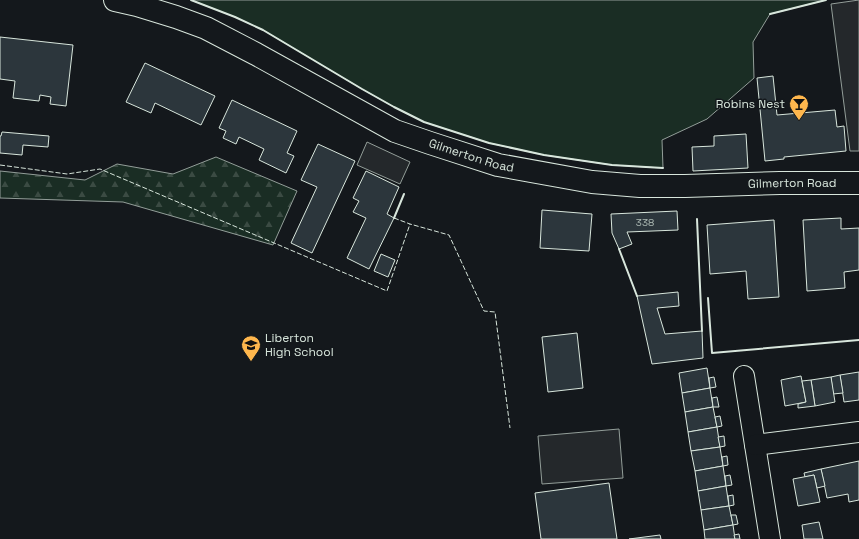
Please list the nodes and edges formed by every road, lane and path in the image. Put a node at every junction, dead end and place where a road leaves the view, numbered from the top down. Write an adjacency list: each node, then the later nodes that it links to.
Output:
1 (115, 0): 2 (main road, Gilmerton Road)
2 (859, 183)
3 (744, 376): 5 (street)
4 (859, 432): 5 (street)
5 (755, 446): 6 (street)
6 (770, 539)

